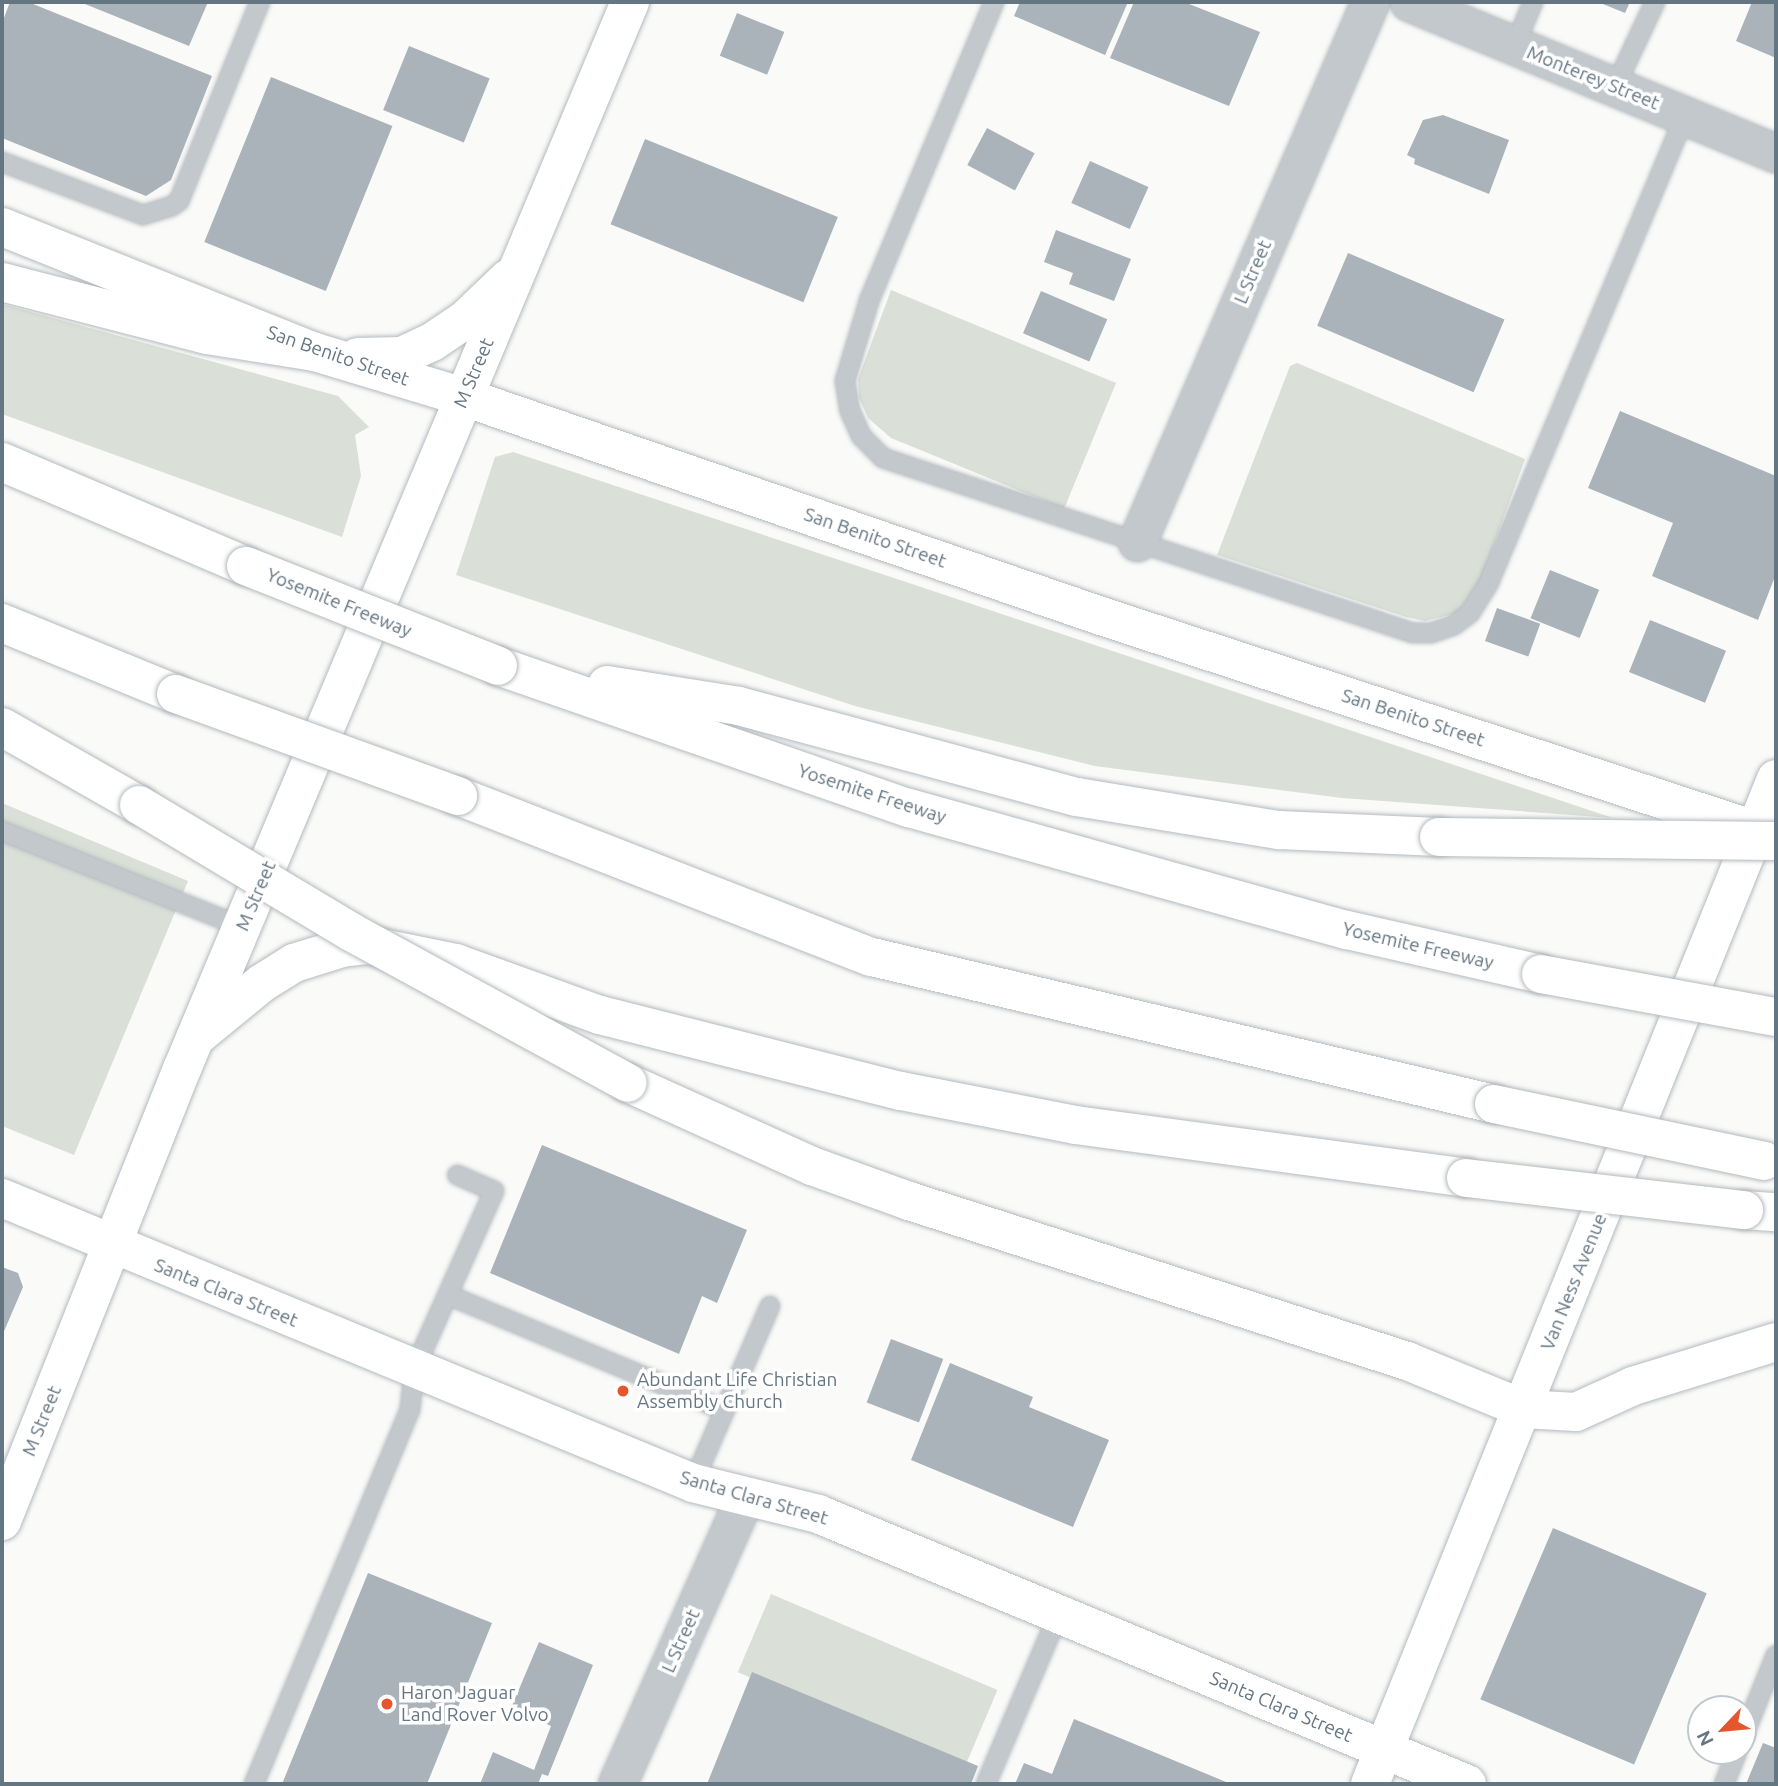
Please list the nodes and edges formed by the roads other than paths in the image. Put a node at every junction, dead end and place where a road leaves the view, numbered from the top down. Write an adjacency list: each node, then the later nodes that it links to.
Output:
1 (260, 2): 12 (lane)
2 (630, 2): 14 (main road, M Street)
3 (994, 2): 19 (lane)
4 (1370, 2): 19 (street, L Street)
5 (1409, 2): 8 (street, Monterey Street)
6 (1533, 2): 8 (lane)
7 (1655, 2): 9 (lane)
8 (1515, 46): 9 (street, Monterey Street)
9 (1615, 87): 10 (street, Monterey Street)
10 (1685, 116): 11 (street, Monterey Street); 19 (lane)
11 (1776, 153)
12 (2, 162)
13 (2, 228): 16 (main road, San Benito Street)
14 (516, 273): 16 (main road, M Street); 17 (main road, M Street)
15 (2, 282): 16 (main road)
16 (314, 352): 17 (main road, San Benito Street)
17 (464, 397): 25 (main road, San Benito Street); 26 (main road, M Street)
18 (2, 462): 21 (main road, Yosemite Freeway, bridge)
19 (1137, 542)
20 (2, 623): 29 (main road, bridge)
21 (498, 666): 25 (main road, bridge); 27 (main road, Yosemite Freeway, bridge)
22 (2, 727): 38 (main road, bridge)
23 (1776, 779): 25 (main road, Van Ness Avenue)
24 (2, 831): 26 (lane)
25 (1769, 836): 38 (main road, Van Ness Avenue)
26 (242, 927): 28 (main road, M Street)
27 (1776, 1017)
28 (196, 1037): 32 (main road, bridge); 33 (main road, M Street)
29 (1770, 1162)
30 (457, 1175): 34 (lane)
31 (2, 1198): 33 (main road, Santa Clara Street)
32 (1760, 1211)
33 (110, 1246): 37 (main road, Santa Clara Street); 42 (main road, M Street)
34 (448, 1295): 37 (lane); 39 (lane)
35 (769, 1306): 39 (lane)
36 (1776, 1342): 38 (main road)
37 (414, 1370): 40 (main road, Santa Clara Street); 48 (lane)
38 (1524, 1409): 47 (main road, Van Ness Avenue)
39 (724, 1410): 40 (lane)
40 (692, 1483): 41 (main road, Santa Clara Street)
41 (745, 1497): 43 (main road, Santa Clara Street); 49 (street, L Street)
42 (2, 1521)
43 (1059, 1613): 47 (main road, Santa Clara Street); 50 (lane)
44 (1776, 1655): 45 (lane)
45 (1757, 1702)
46 (1732, 1765): 52 (lane)
47 (1377, 1768): 51 (main road, Santa Clara Street)
48 (254, 1784)
49 (617, 1784)
50 (986, 1784)
51 (1467, 1784)
52 (1724, 1784)

